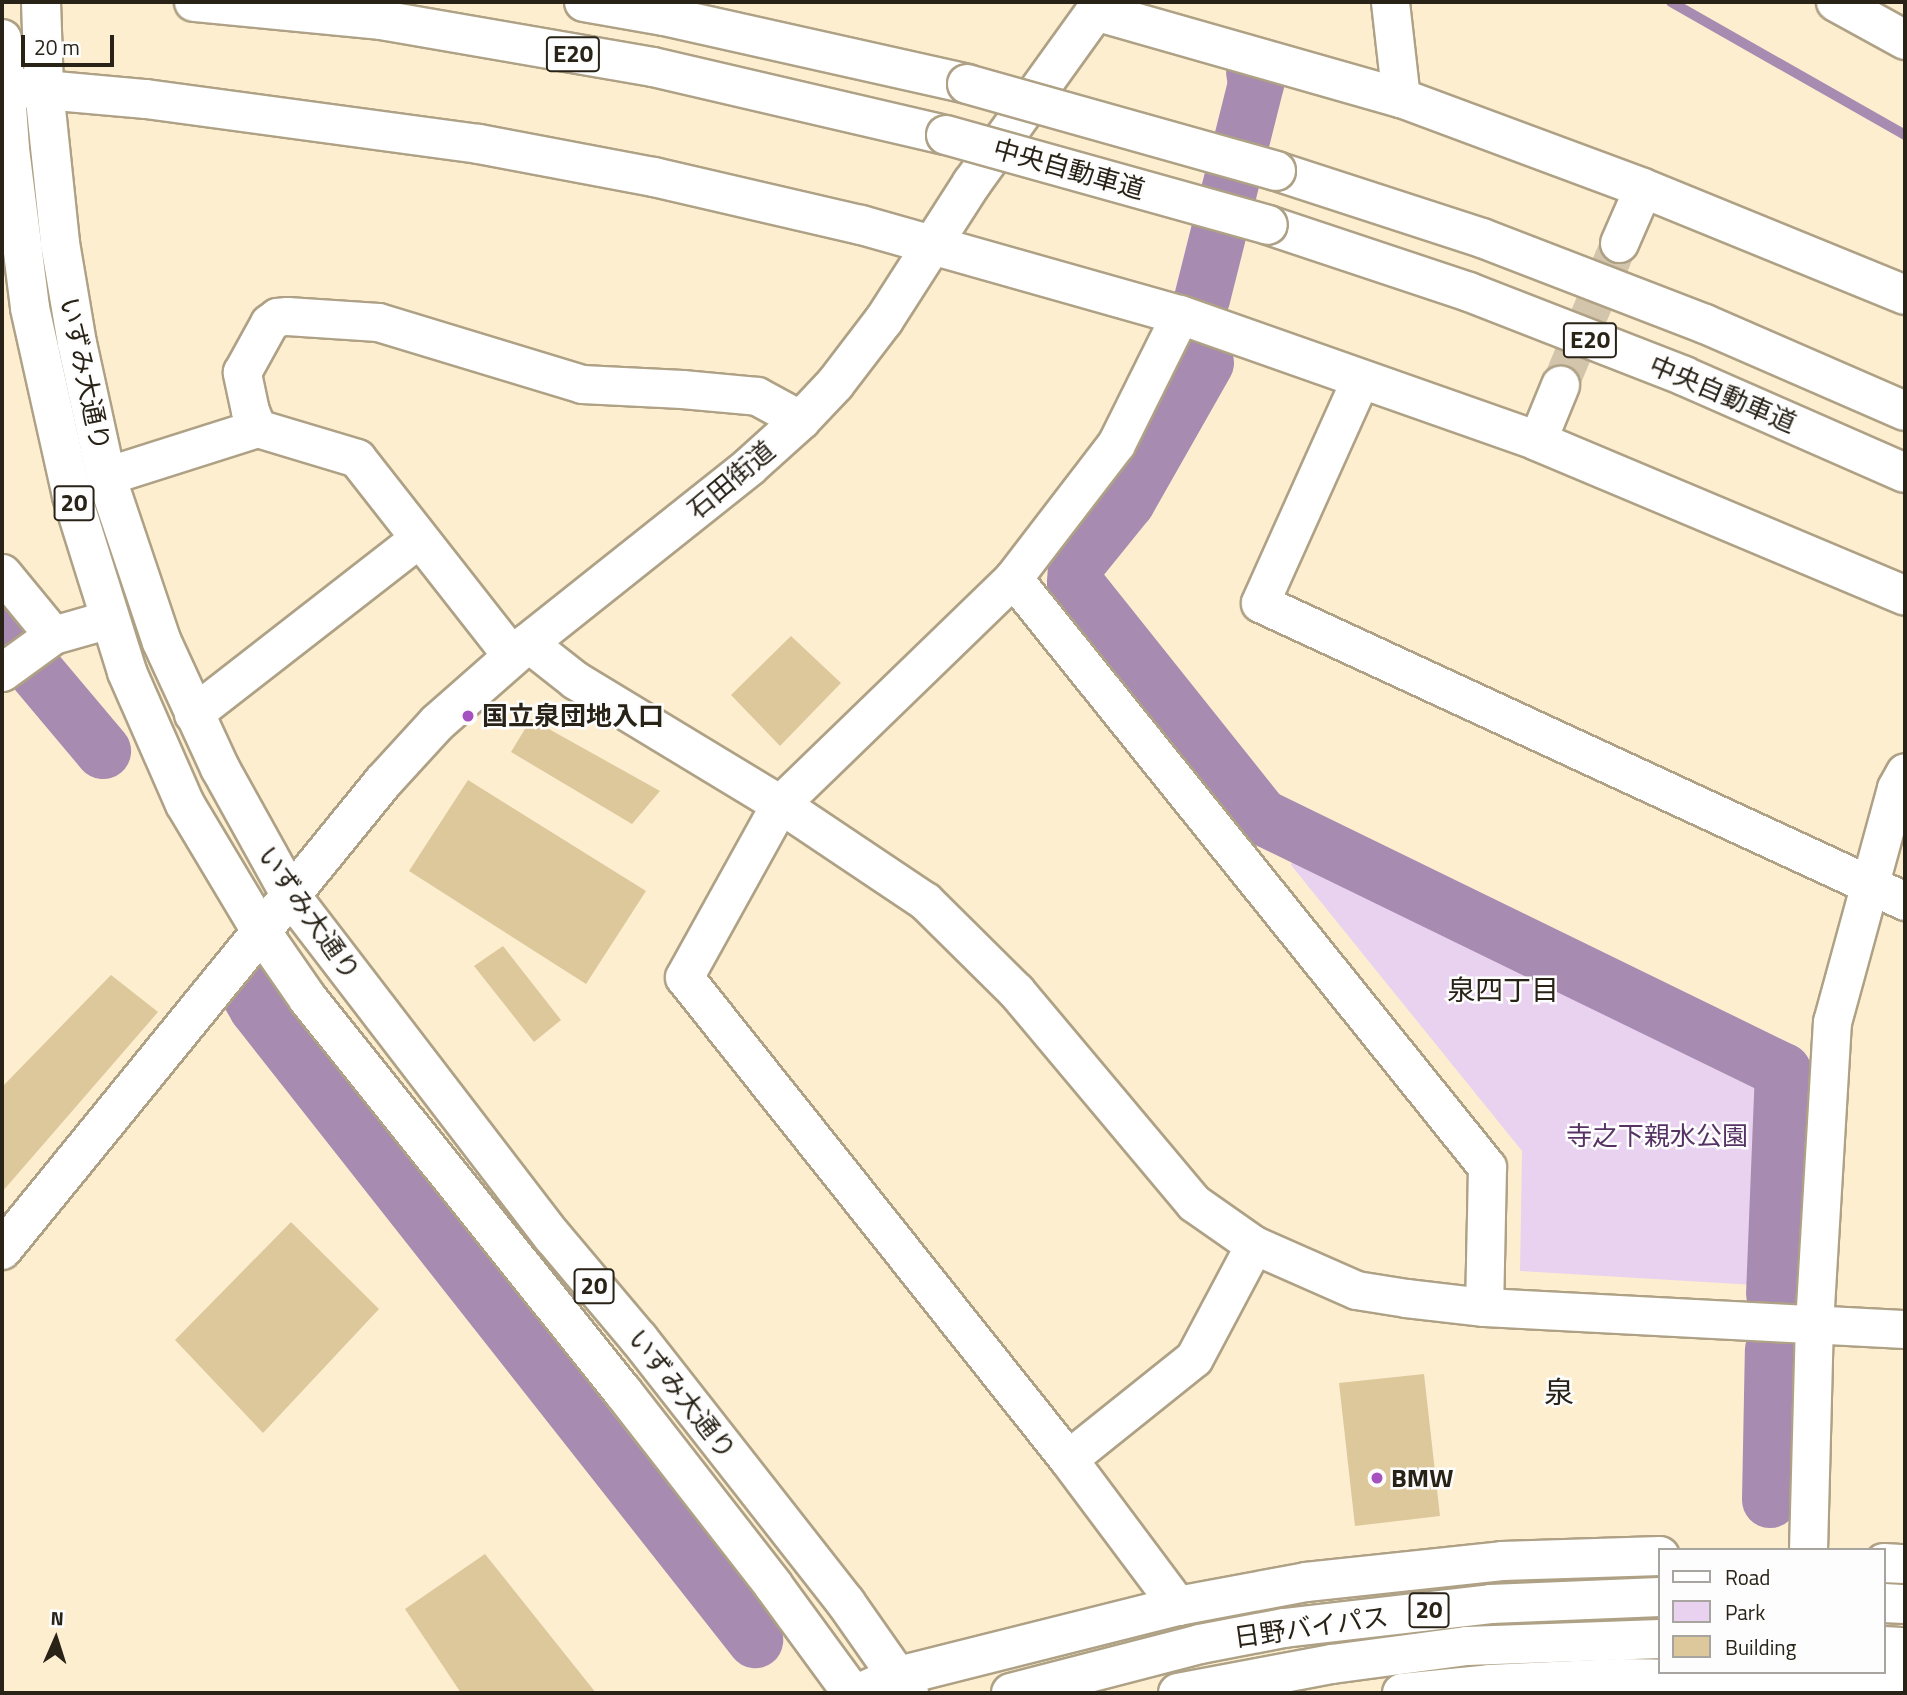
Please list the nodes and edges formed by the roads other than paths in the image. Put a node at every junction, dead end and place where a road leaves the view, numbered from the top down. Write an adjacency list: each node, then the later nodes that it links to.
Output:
1 (41, 2): 10 (main road, いずみ大通り / 20)
2 (194, 2): 23 (main road, 中央自動車道 / E20, bridge)
3 (584, 2): 19 (main road, 中央自動車道 / E20, bridge)
4 (1390, 2): 11 (street)
5 (1836, 2): 8 (main road)
6 (1094, 5): 11 (main road); 14 (main road, 石田街道)
7 (2, 39): 9 (main road, いずみ大通り / 20)
8 (1905, 40)
9 (3, 87): 10 (main road); 29 (main road, いずみ大通り / 20)
10 (44, 90): 14 (main road); 24 (main road, いずみ大通り / 20)
11 (1401, 98): 12 (main road)
12 (1643, 188): 13 (street); 15 (main road)
13 (1619, 243)
14 (933, 245): 16 (main road); 20 (main road, 石田街道)
15 (1905, 295)
16 (1181, 315): 17 (main road); 27 (street)
17 (1360, 380): 22 (main road); 36 (street)
18 (1560, 385): 22 (street)
19 (1905, 411)
20 (801, 420): 21 (street); 31 (main road, 石田街道)
21 (257, 428): 24 (street); 25 (street)
22 (1537, 441): 28 (main road)
23 (1905, 473)
24 (106, 476): 33 (main road, いずみ大通り / 20)
25 (419, 538): 31 (street); 33 (street)
26 (2, 573): 30 (street)
27 (1013, 578): 35 (street); 42 (street)
28 (1905, 596)
29 (109, 619): 30 (street); 39 (main road, いずみ大通り / 20)
30 (47, 640): 32 (street)
31 (520, 650): 35 (street); 37 (main road, 石田街道)
32 (2, 672)
33 (193, 714): 37 (main road, いずみ大通り / 20)
34 (1905, 772): 36 (street)
35 (780, 804): 40 (street); 45 (street)
36 (1869, 884): 38 (street); 43 (street)
37 (290, 896): 39 (main road, 石田街道); 58 (main road, いずみ大通り / 20)
38 (1905, 901)
39 (261, 932): 41 (main road, 石田街道); 60 (main road, いずみ大通り / 20)
40 (1254, 1245): 42 (street); 45 (street)
41 (2, 1250)
42 (1485, 1307): 43 (street)
43 (1814, 1324): 44 (street); 46 (street)
44 (1905, 1329)
45 (1068, 1460): 53 (street)
46 (1808, 1548)
47 (1658, 1556): 53 (main road)
48 (1886, 1563): 49 (main road)
49 (1905, 1564)
50 (1658, 1597): 62 (main road, 日野バイパス / 20)
51 (1886, 1603): 52 (main road)
52 (1905, 1604)
53 (1178, 1606): 58 (main road)
54 (1658, 1639): 63 (main road, 日野バイパス / 20)
55 (1886, 1646): 56 (main road)
56 (1905, 1647)
57 (1905, 1682): 59 (main road)
58 (902, 1685): 61 (main road)
59 (1809, 1686): 64 (main road)
60 (852, 1693)
61 (859, 1693)
62 (1011, 1693)
63 (1178, 1693)
64 (1402, 1693)

